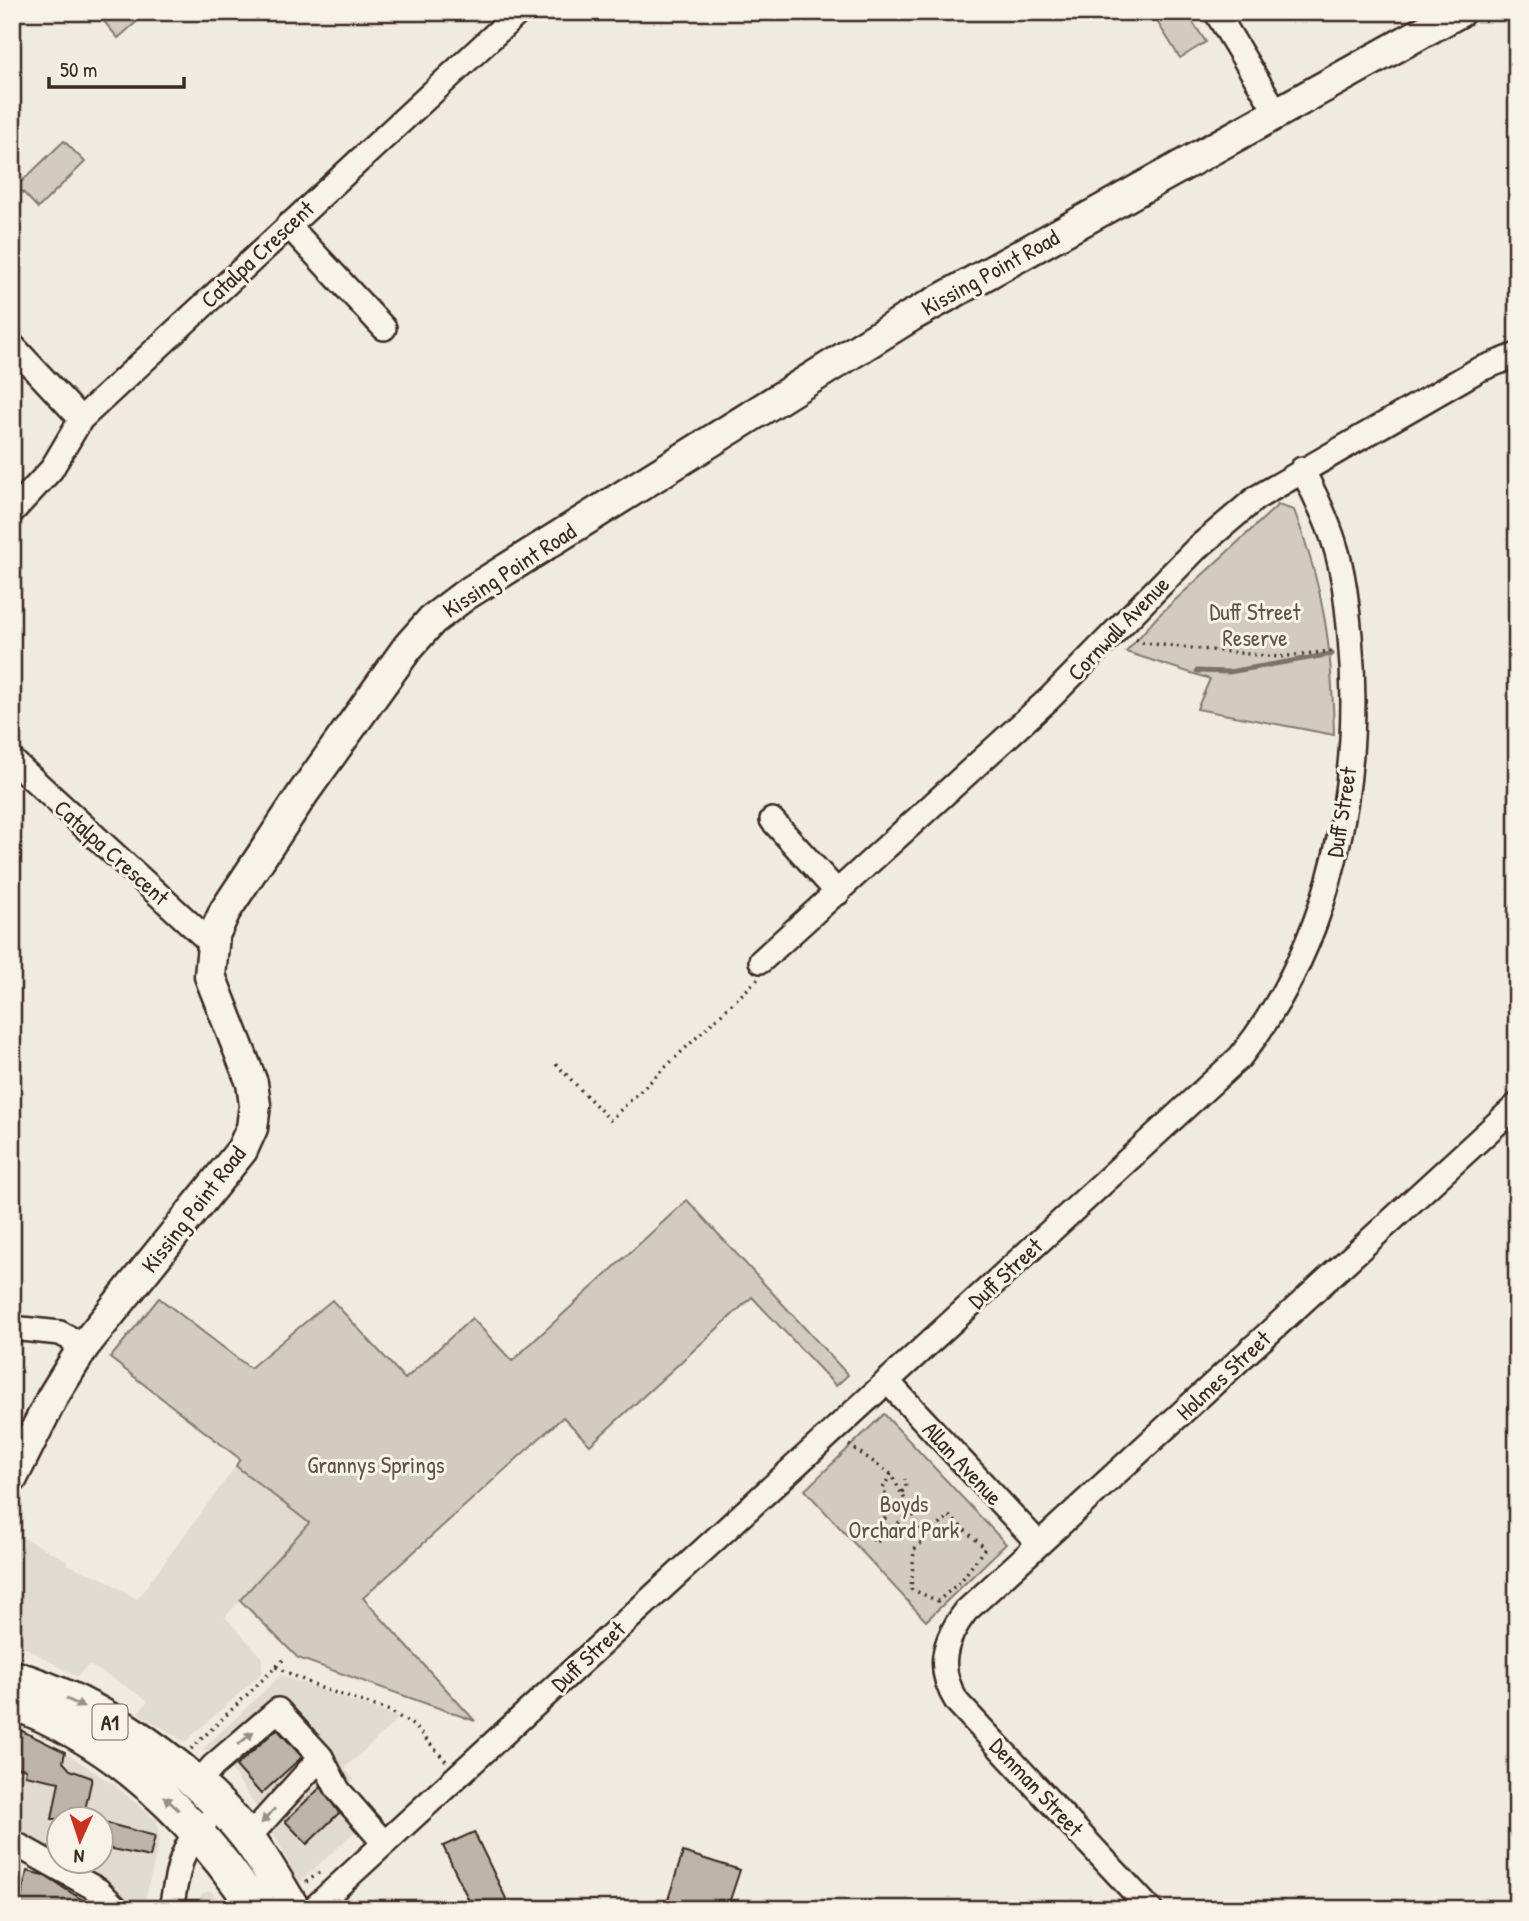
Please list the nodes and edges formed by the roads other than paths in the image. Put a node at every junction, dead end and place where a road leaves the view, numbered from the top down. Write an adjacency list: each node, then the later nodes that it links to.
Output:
1 (519, 12): 5 (street, Catalpa Crescent)
2 (1216, 12): 4 (street)
3 (1460, 12): 4 (main road, Kissing Point Road)
4 (1277, 113): 15 (main road, Kissing Point Road)
5 (288, 225): 6 (street); 9 (street, Catalpa Crescent)
6 (384, 328)
7 (12, 345): 9 (street)
8 (1516, 356): 10 (street, Cornwall Avenue)
9 (81, 419): 11 (street, Catalpa Crescent)
10 (1302, 469): 14 (street, Cornwall Avenue); 20 (street, Duff Street)
11 (12, 512)
12 (14, 766): 15 (street, Catalpa Crescent)
13 (772, 820): 14 (street)
14 (838, 893): 16 (street, Cornwall Avenue)
15 (212, 944): 19 (main road, Kissing Point Road)
16 (761, 961)
17 (1517, 1105): 22 (street, Holmes Street)
18 (12, 1328): 19 (street)
19 (84, 1346): 21 (main road, Kissing Point Road)
20 (887, 1381): 22 (street, Allan Avenue); 32 (street, Duff Street)
21 (12, 1478)
22 (1039, 1544): 23 (street, Holmes Street)
23 (943, 1656): 38 (street, Denman Street)
24 (12, 1677): 27 (highway, A1, one-way to 27)
25 (12, 1702): 29 (highway, A1, one-way to 25)
26 (321, 1757): 27 (street, one-way to 26); 30 (street, one-way to 30); 32 (street)
27 (197, 1785): 28 (highway, A1)
28 (222, 1808): 29 (street); 30 (highway, A1)
29 (197, 1830): 34 (street); 35 (highway, A1)
30 (248, 1838): 36 (highway, A1)
31 (12, 1842): 33 (street)
32 (384, 1843): 37 (street, Duff Street)
33 (117, 1909)
34 (172, 1909)
35 (256, 1909)
36 (293, 1909)
37 (313, 1909)
38 (1150, 1909)

